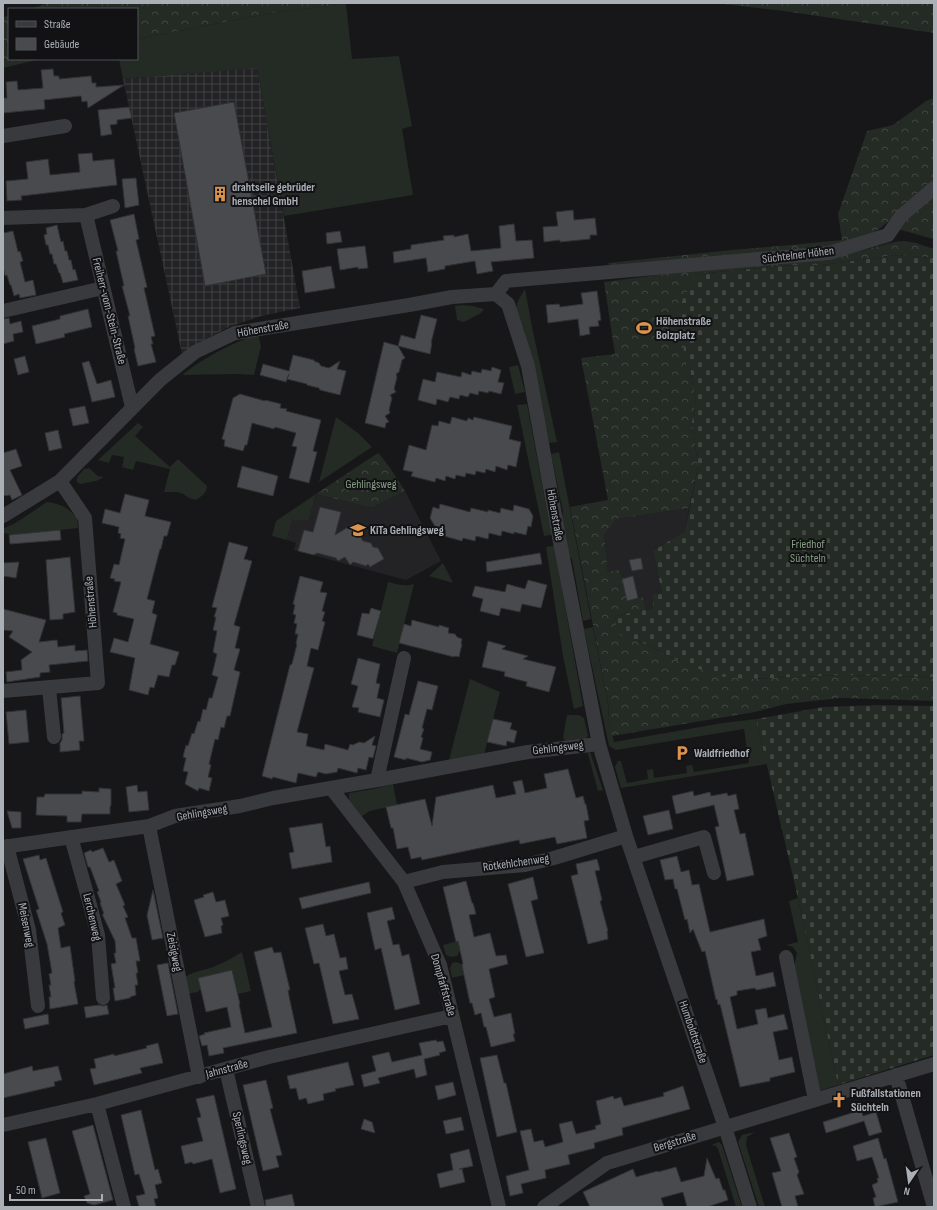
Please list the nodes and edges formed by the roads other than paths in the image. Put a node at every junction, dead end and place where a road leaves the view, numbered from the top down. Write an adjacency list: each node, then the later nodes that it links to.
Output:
1 (65, 126): 2 (street)
2 (3, 136)
3 (934, 188): 8 (street, Süchtelner Höhen)
4 (113, 206): 5 (street)
5 (86, 215): 6 (street); 7 (street, Freiherr-vom-Stein-Straße)
6 (3, 218)
7 (104, 288): 9 (street); 10 (street, Freiherr-vom-Stein-Straße)
8 (496, 294): 10 (street, Höhenstraße); 17 (street, Höhenstraße)
9 (3, 311)
10 (132, 407): 11 (street, Höhenstraße)
11 (60, 481): 12 (street, Höhenstraße); 14 (street, Höhenstraße)
12 (3, 516)
13 (404, 658): 18 (street)
14 (49, 688): 15 (street); 16 (street)
15 (3, 691)
16 (54, 737)
17 (599, 744): 18 (street, Gehlingsweg); 21 (street, Humboldtstraße)
18 (377, 780): 19 (street, Gehlingsweg)
19 (331, 788): 20 (street, Gehlingsweg); 26 (street, Dompfaffstraße)
20 (149, 826): 22 (street, Gehlingsweg); 34 (street, Zeisigweg)
21 (626, 836): 24 (street, Humboldtstraße); 26 (street, Rotkehlchenweg)
22 (71, 838): 23 (street, Gehlingsweg); 28 (street, Lerchenweg)
23 (5, 846): 29 (street, Meisenweg)
24 (634, 857): 25 (street); 38 (street, Humboldtstraße)
25 (714, 873)
26 (404, 882): 30 (street, Dompfaffstraße)
27 (786, 957): 35 (street)
28 (103, 998)
29 (38, 1006)
30 (452, 1016): 32 (street, Jahnstraße); 41 (street, Dompfaffstraße)
31 (934, 1064): 33 (street, Bergstraße)
32 (226, 1070): 34 (street, Jahnstraße); 40 (street, Sperlingsweg)
33 (896, 1075): 35 (street, Bergstraße); 44 (street)
34 (199, 1077): 36 (street, Jahnstraße)
35 (815, 1100): 38 (street, Bergstraße)
36 (97, 1104): 37 (street, Jahnstraße); 39 (street)
37 (3, 1125)
38 (725, 1127): 42 (street, Bergstraße); 43 (street, Humboldtstraße)
39 (124, 1207)
40 (258, 1207)
41 (499, 1207)
42 (544, 1207)
43 (750, 1207)
44 (934, 1207)

